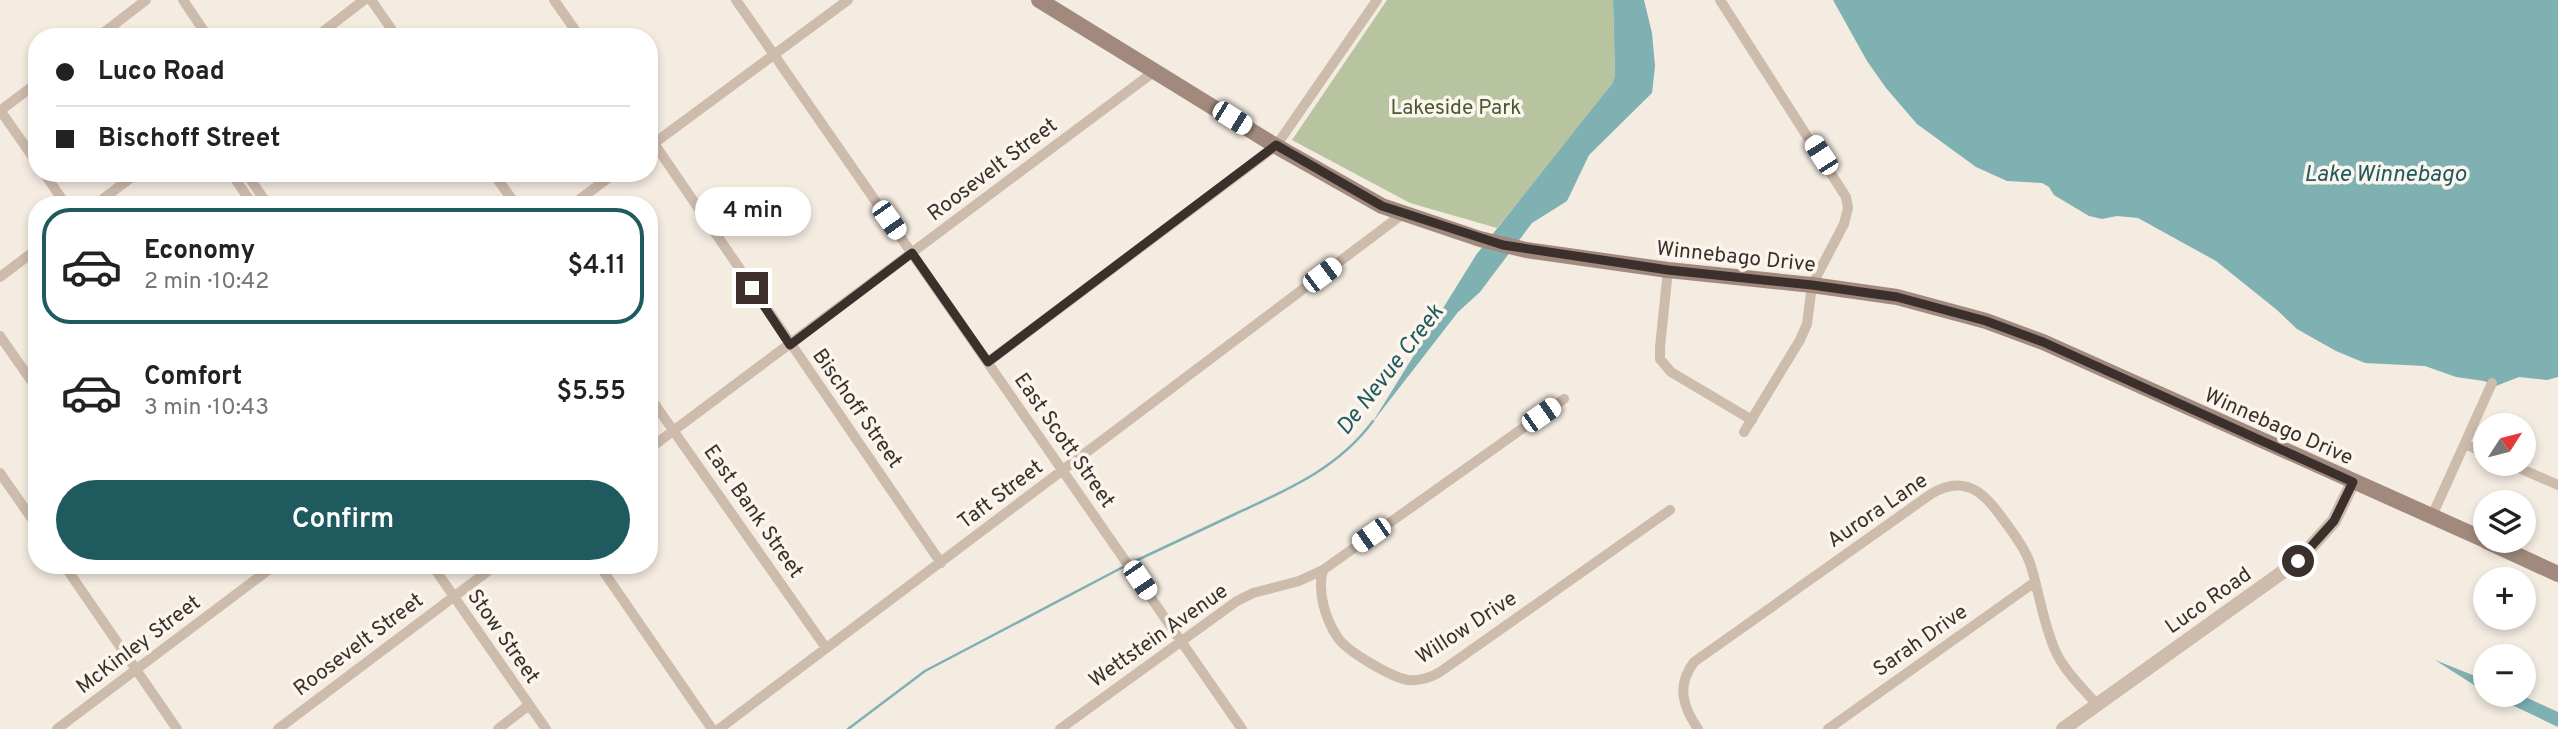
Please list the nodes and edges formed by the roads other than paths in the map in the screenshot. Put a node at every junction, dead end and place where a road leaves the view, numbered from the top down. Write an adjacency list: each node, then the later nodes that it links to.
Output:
1 (146, 0): 13 (street)
2 (183, 0): 14 (street)
3 (343, 0): 12 (street)
4 (365, 0): 12 (street)
5 (371, 0): 16 (street)
6 (554, 0): 17 (street)
7 (736, 0): 18 (street, East Scott Street)
8 (848, 0): 18 (street)
9 (1039, 0): 19 (main road, Winnebago Drive)
10 (1377, 0): 23 (street)
11 (1720, 0): 35 (street)
12 (350, 11): 15 (street)
13 (110, 28)
14 (202, 28)
15 (328, 28)
16 (391, 28)
17 (574, 28)
18 (774, 54): 22 (street); 31 (street, East Scott Street)
19 (1155, 71): 23 (main road, Winnebago Drive); 31 (street, Roosevelt Street)
20 (28, 90): 21 (street)
21 (0, 110): 24 (street)
22 (658, 137)
23 (1276, 145): 30 (main road, Winnebago Drive); 38 (street)
24 (28, 150)
25 (658, 152): 37 (street, Bischoff Street)
26 (125, 182): 28 (street)
27 (602, 182): 29 (street)
28 (107, 196)
29 (584, 196)
30 (1404, 213): 33 (main road, Winnebago Drive); 49 (street, Taft Street)
31 (912, 253): 37 (street, Roosevelt Street); 38 (street, East Scott Street)
32 (28, 256): 34 (street)
33 (1668, 270): 35 (main road, Winnebago Drive); 43 (street)
34 (0, 277)
35 (1812, 285): 43 (street); 52 (main road, Winnebago Drive)
36 (0, 336): 39 (street)
37 (790, 345): 44 (street, Roosevelt Street); 59 (street, Bischoff Street)
38 (988, 362): 49 (street, East Scott Street)
39 (28, 376)
40 (2491, 383): 47 (street)
41 (1564, 399): 60 (street, Wettstein Avenue)
42 (658, 409): 44 (street, East Bank Street)
43 (1752, 419): 45 (street)
44 (673, 430): 46 (street, Roosevelt Street); 70 (street, East Bank Street)
45 (1745, 432)
46 (658, 442)
47 (2465, 444): 48 (street); 56 (street)
48 (2473, 448)
49 (1063, 471): 59 (street, Taft Street); 69 (street, East Scott Street)
50 (0, 473): 55 (street)
51 (2536, 475): 53 (street)
52 (2353, 482): 56 (main road, Winnebago Drive); 73 (street, Luco Road)
53 (2558, 485)
54 (1670, 510): 60 (street, Willow Drive)
55 (28, 513)
56 (2432, 516): 57 (main road, Winnebago Drive)
57 (2473, 534)
58 (2514, 553): 66 (main road, Winnebago Drive)
59 (941, 563): 70 (street, Taft Street)
60 (1323, 570): 69 (street, Wettstein Avenue)
61 (70, 574): 71 (street)
62 (263, 574): 71 (street, McKinley Street)
63 (438, 574): 68 (street, Stow Street)
64 (484, 574): 68 (street, Roosevelt Street)
65 (605, 574): 79 (street)
66 (2558, 574)
67 (2035, 582): 73 (street, Aurora Lane); 83 (street, Aurora Lane); 84 (street, Sarah Drive)
68 (454, 597): 72 (street, Stow Street); 76 (street, Roosevelt Street)
69 (1180, 640): 81 (street, Wettstein Avenue); 82 (street, East Scott Street)
70 (826, 648): 80 (street, Taft Street)
71 (136, 670): 74 (street, McKinley Street); 75 (street)
72 (529, 705): 77 (street); 78 (street, Stow Street)
73 (2097, 705): 85 (street, Luco Road)
74 (57, 729)
75 (177, 729)
76 (278, 729)
77 (498, 729)
78 (546, 729)
79 (712, 729)
80 (719, 729)
81 (1060, 729)
82 (1242, 729)
83 (1698, 729)
84 (1828, 729)
85 (2063, 729)

